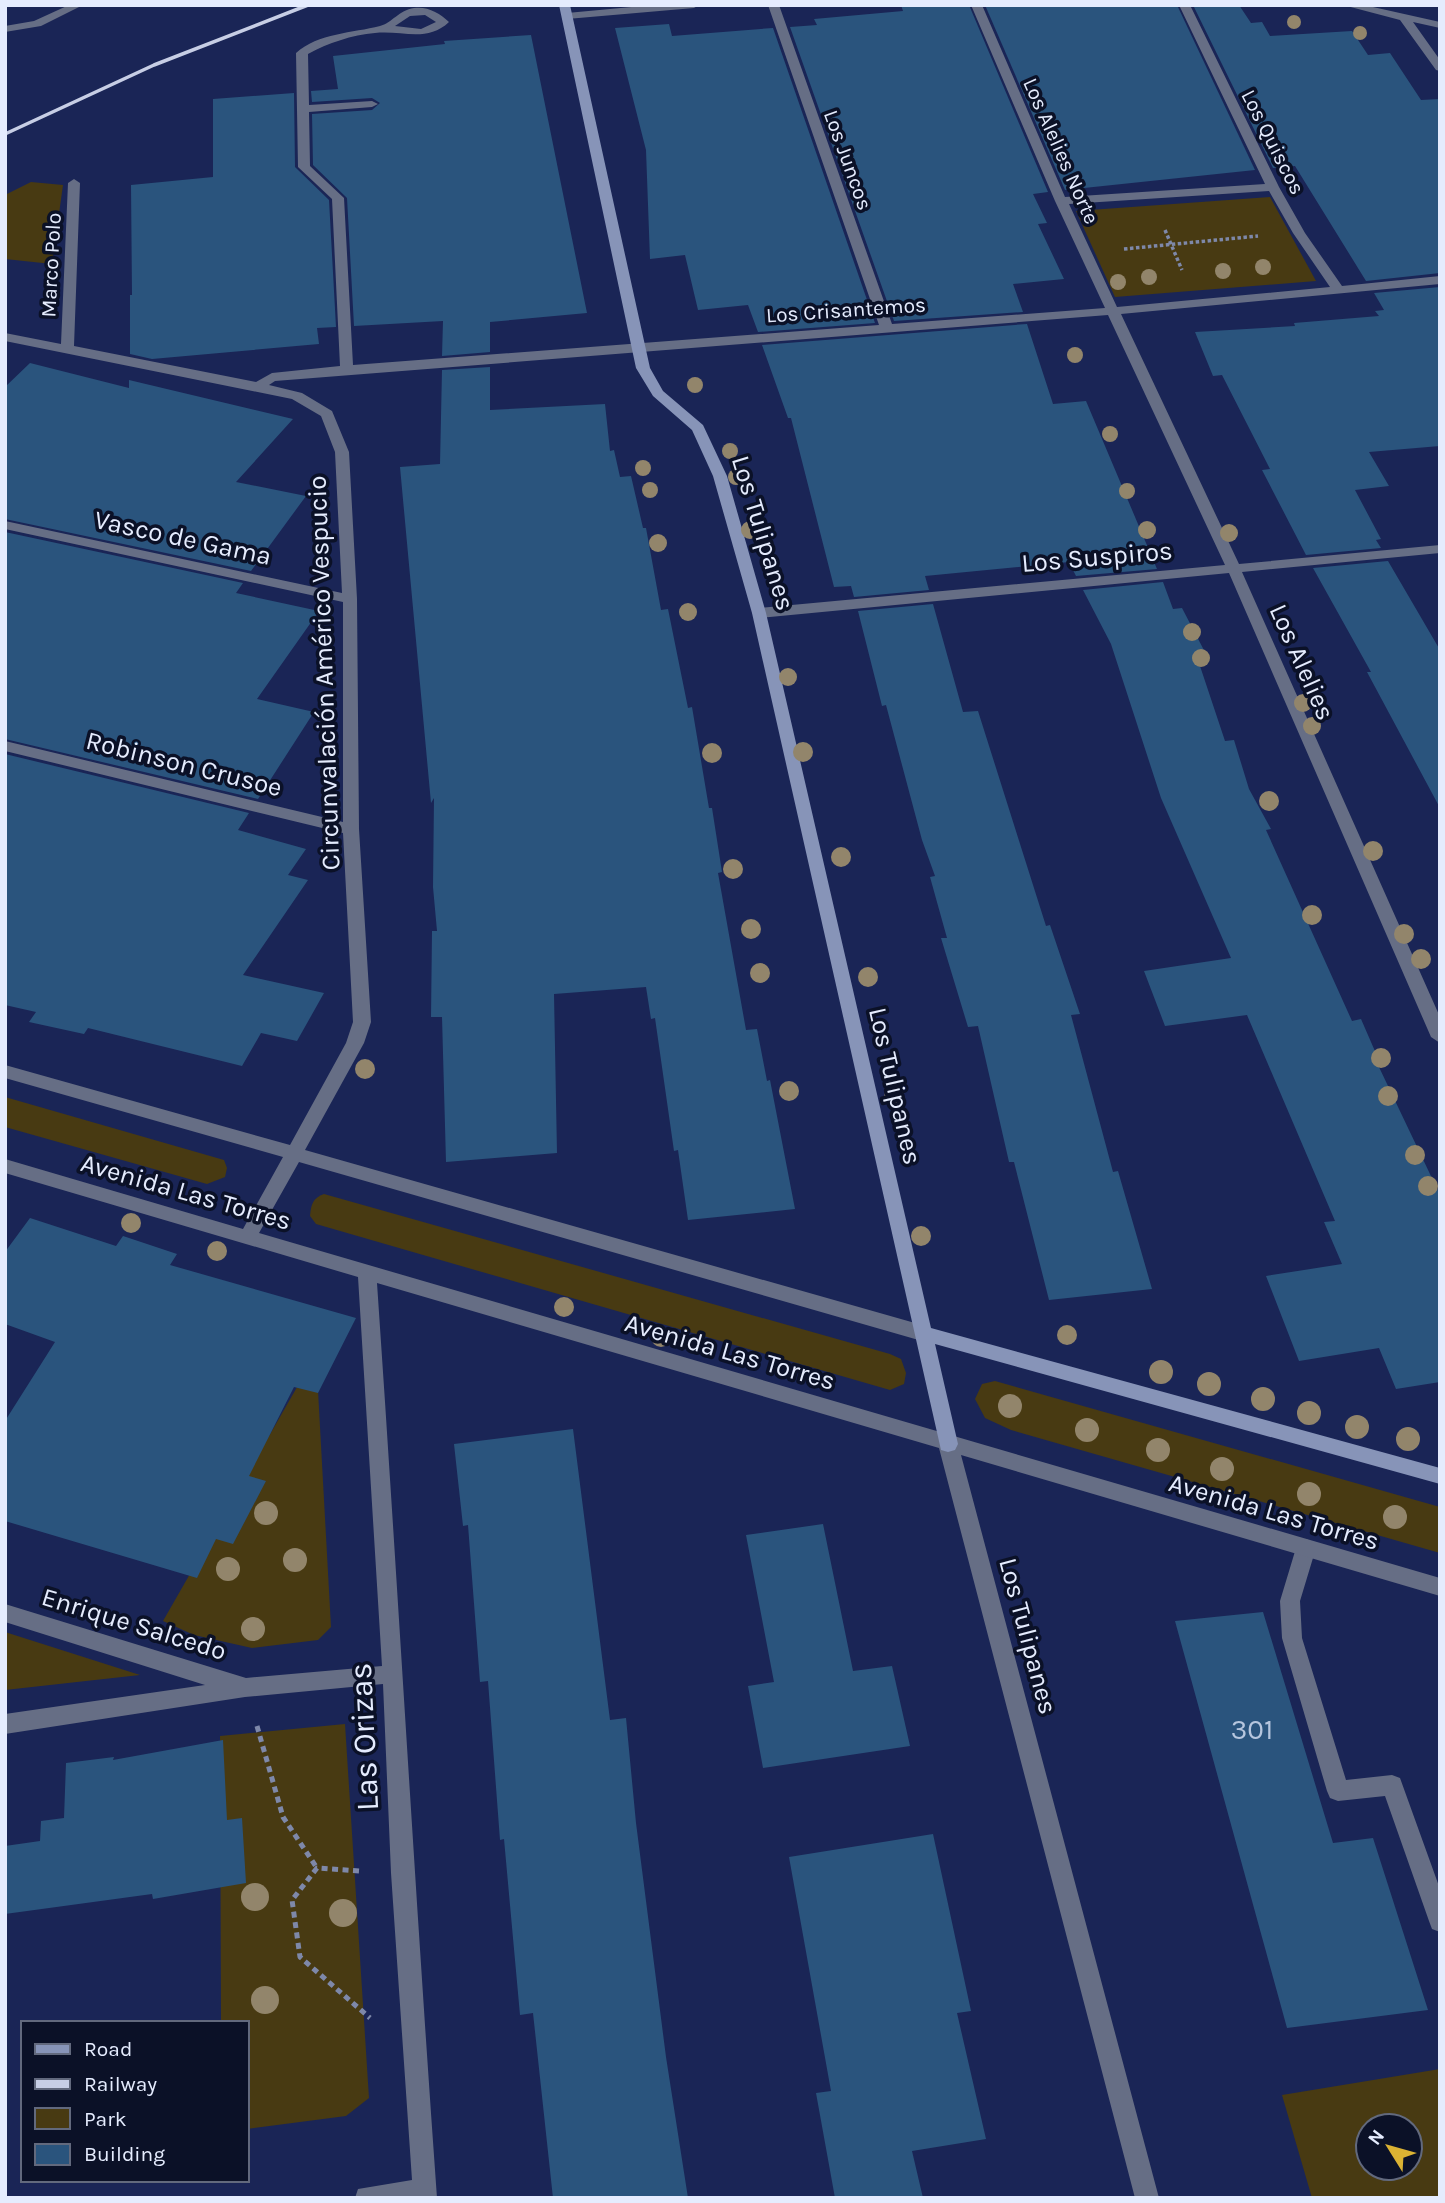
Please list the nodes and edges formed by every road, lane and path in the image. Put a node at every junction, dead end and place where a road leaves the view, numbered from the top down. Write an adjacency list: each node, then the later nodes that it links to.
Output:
1 (78, 5): 10 (street)
2 (694, 5): 7 (street)
3 (773, 5): 26 (street, Los Juncos)
4 (976, 5): 18 (street, Los Alelies Norte)
5 (1184, 5): 16 (street, Los Quiscos)
6 (1348, 5): 8 (street)
7 (566, 10): 28 (street, Los Tulipanes)
8 (1403, 16): 9 (street); 12 (street)
9 (1440, 25)
10 (5, 29)
11 (386, 29): 14 (street)
12 (1440, 68)
13 (372, 104): 14 (street)
14 (305, 109): 30 (street)
15 (74, 183): 29 (street, Marco Polo)
16 (1273, 187): 17 (street); 19 (street, Los Quiscos)
17 (1151, 195): 18 (street); 20 (path)
18 (1061, 201): 21 (street, Los Alelies Norte)
19 (1299, 233): 20 (path); 23 (street, Los Quiscos)
20 (1171, 244): 21 (path); 24 (path)
21 (1085, 253): 25 (street, Los Alelies Norte)
22 (1440, 280): 23 (street, Los Crisantemos)
23 (1338, 289): 24 (street, Los Crisantemos)
24 (1196, 303): 25 (street, Los Crisantemos)
25 (1113, 311): 26 (street, Los Crisantemos); 34 (street, Los Alelies)
26 (887, 328): 28 (street, Los Crisantemos)
27 (5, 337): 29 (street, Circunvalación Américo Vespucio)
28 (637, 348): 30 (street, Los Crisantemos); 36 (street, Los Tulipanes)
29 (66, 349): 31 (street, Circunvalación Américo Vespucio)
30 (347, 369): 31 (street, Los Crisantemos)
31 (258, 386): 35 (street, Circunvalación Américo Vespucio)
32 (5, 525): 35 (street, Vasco de Gama)
33 (1440, 549): 34 (street, Los Suspiros)
34 (1234, 569): 36 (street, Los Suspiros); 39 (street, Los Alelies)
35 (350, 599): 38 (street, Circunvalación Américo Vespucio)
36 (759, 613): 45 (street, Los Tulipanes)
37 (5, 746): 38 (street, Robinson Crusoe)
38 (351, 830): 41 (street, Circunvalación Américo Vespucio)
39 (1440, 1037)
40 (5, 1071): 41 (street)
41 (295, 1153): 43 (street, Circunvalación Américo Vespucio); 45 (street)
42 (5, 1166): 43 (street, Avenida Las Torres)
43 (248, 1237): 44 (street, Avenida Las Torres)
44 (367, 1273): 46 (street, Avenida Las Torres); 51 (street, Las Orizas)
45 (922, 1333): 46 (street, Los Tulipanes); 47 (street)
46 (947, 1444): 48 (street, Avenida Las Torres); 60 (street, Los Tulipanes)
47 (1440, 1476)
48 (1306, 1548): 49 (street, Avenida Las Torres); 56 (street)
49 (1440, 1587)
50 (5, 1613): 52 (street, Enrique Salcedo)
51 (393, 1674): 52 (street, Enrique Salcedo); 55 (street, Las Orizas)
52 (246, 1688): 53 (street, Enrique Salcedo); 54 (path)
53 (5, 1724)
54 (317, 1868): 55 (path); 57 (path)
55 (402, 1873): 57 (street, Las Orizas)
56 (1440, 1920)
57 (414, 2059): 58 (street, Las Orizas)
58 (425, 2194): 59 (street)
59 (367, 2198)
60 (1147, 2198)

